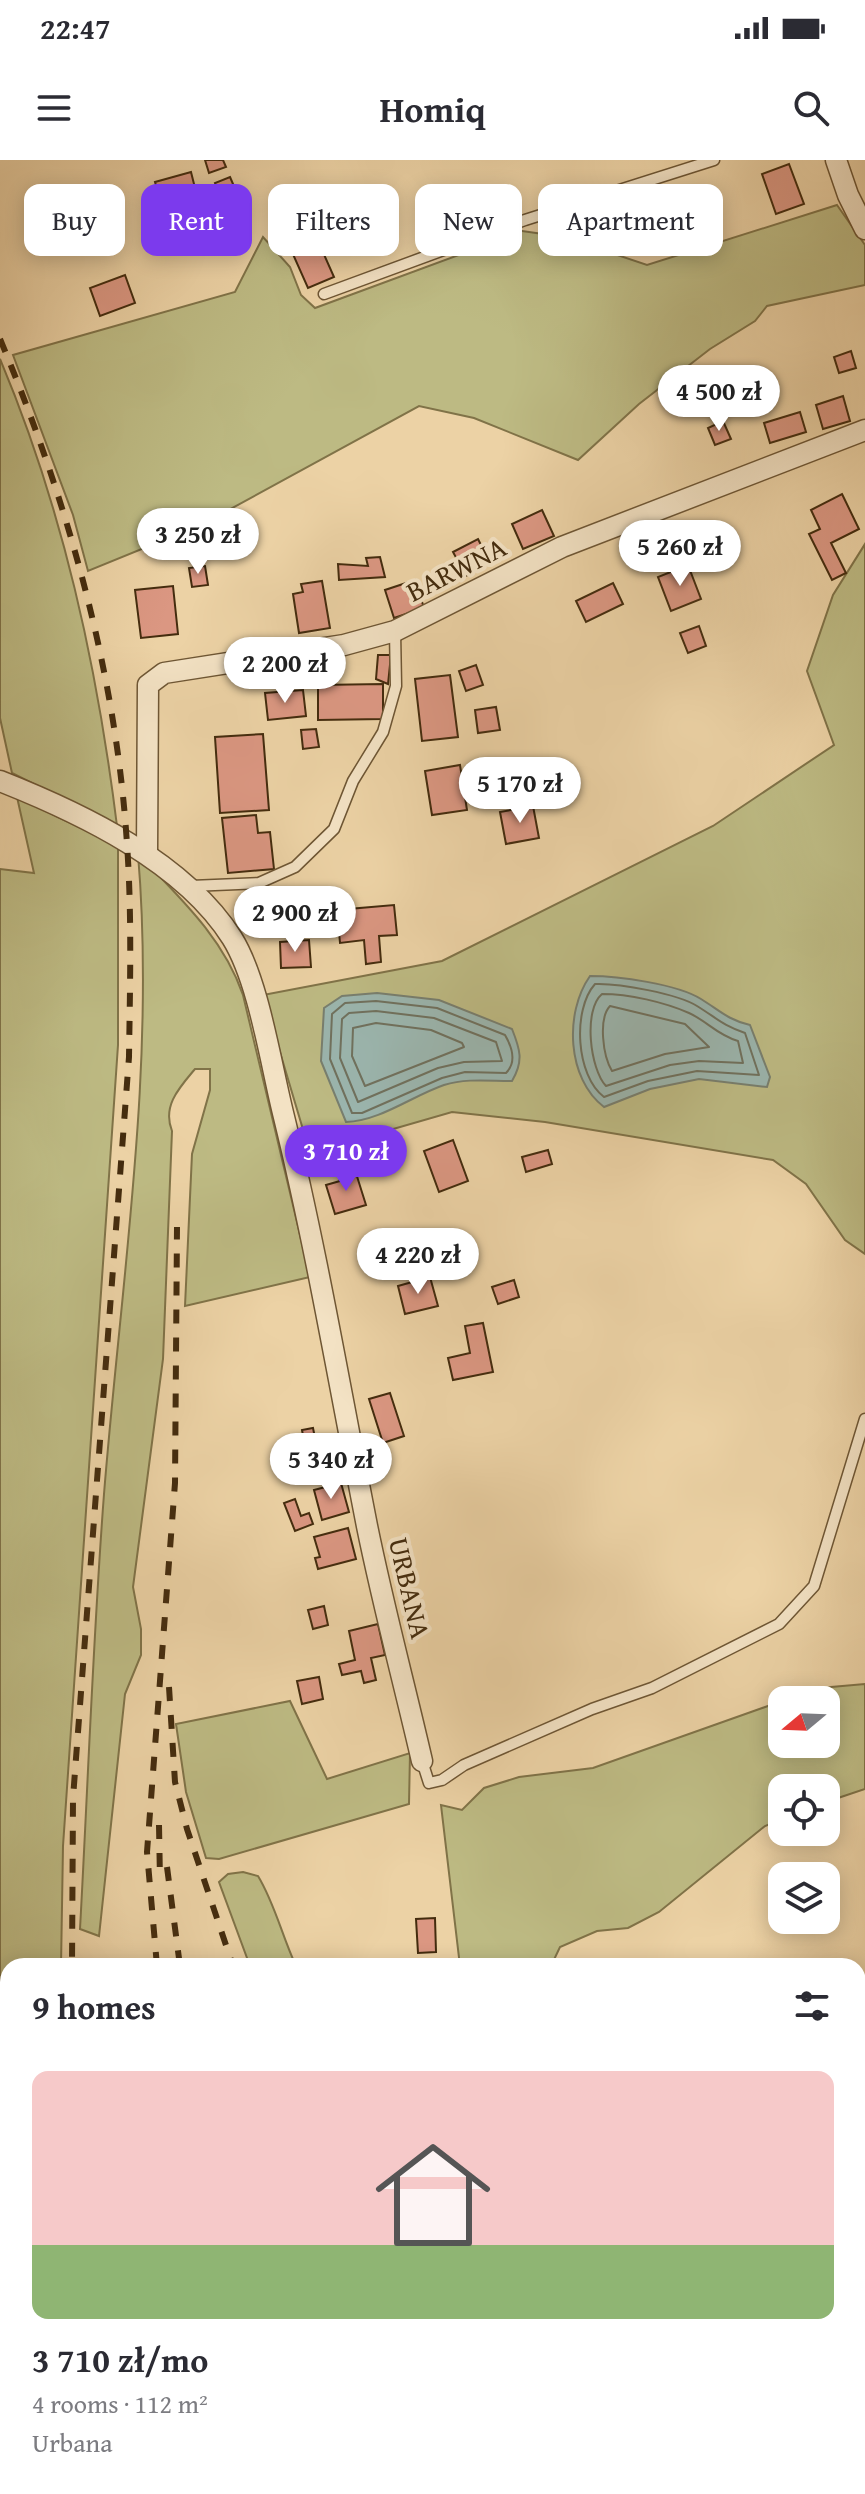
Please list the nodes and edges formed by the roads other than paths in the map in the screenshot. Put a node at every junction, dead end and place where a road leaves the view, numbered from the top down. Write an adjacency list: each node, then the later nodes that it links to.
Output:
1 (714, 160): 4 (lane)
2 (836, 160): 3 (street)
3 (865, 229)
4 (324, 294)
5 (865, 430): 6 (street, BARWNA)
6 (395, 631): 8 (street, BARWNA); 9 (lane)
7 (0, 781): 8 (street)
8 (147, 853): 9 (street, URBANA)
9 (185, 886): 11 (street, URBANA)
10 (865, 1419): 11 (lane)
11 (422, 1761)

